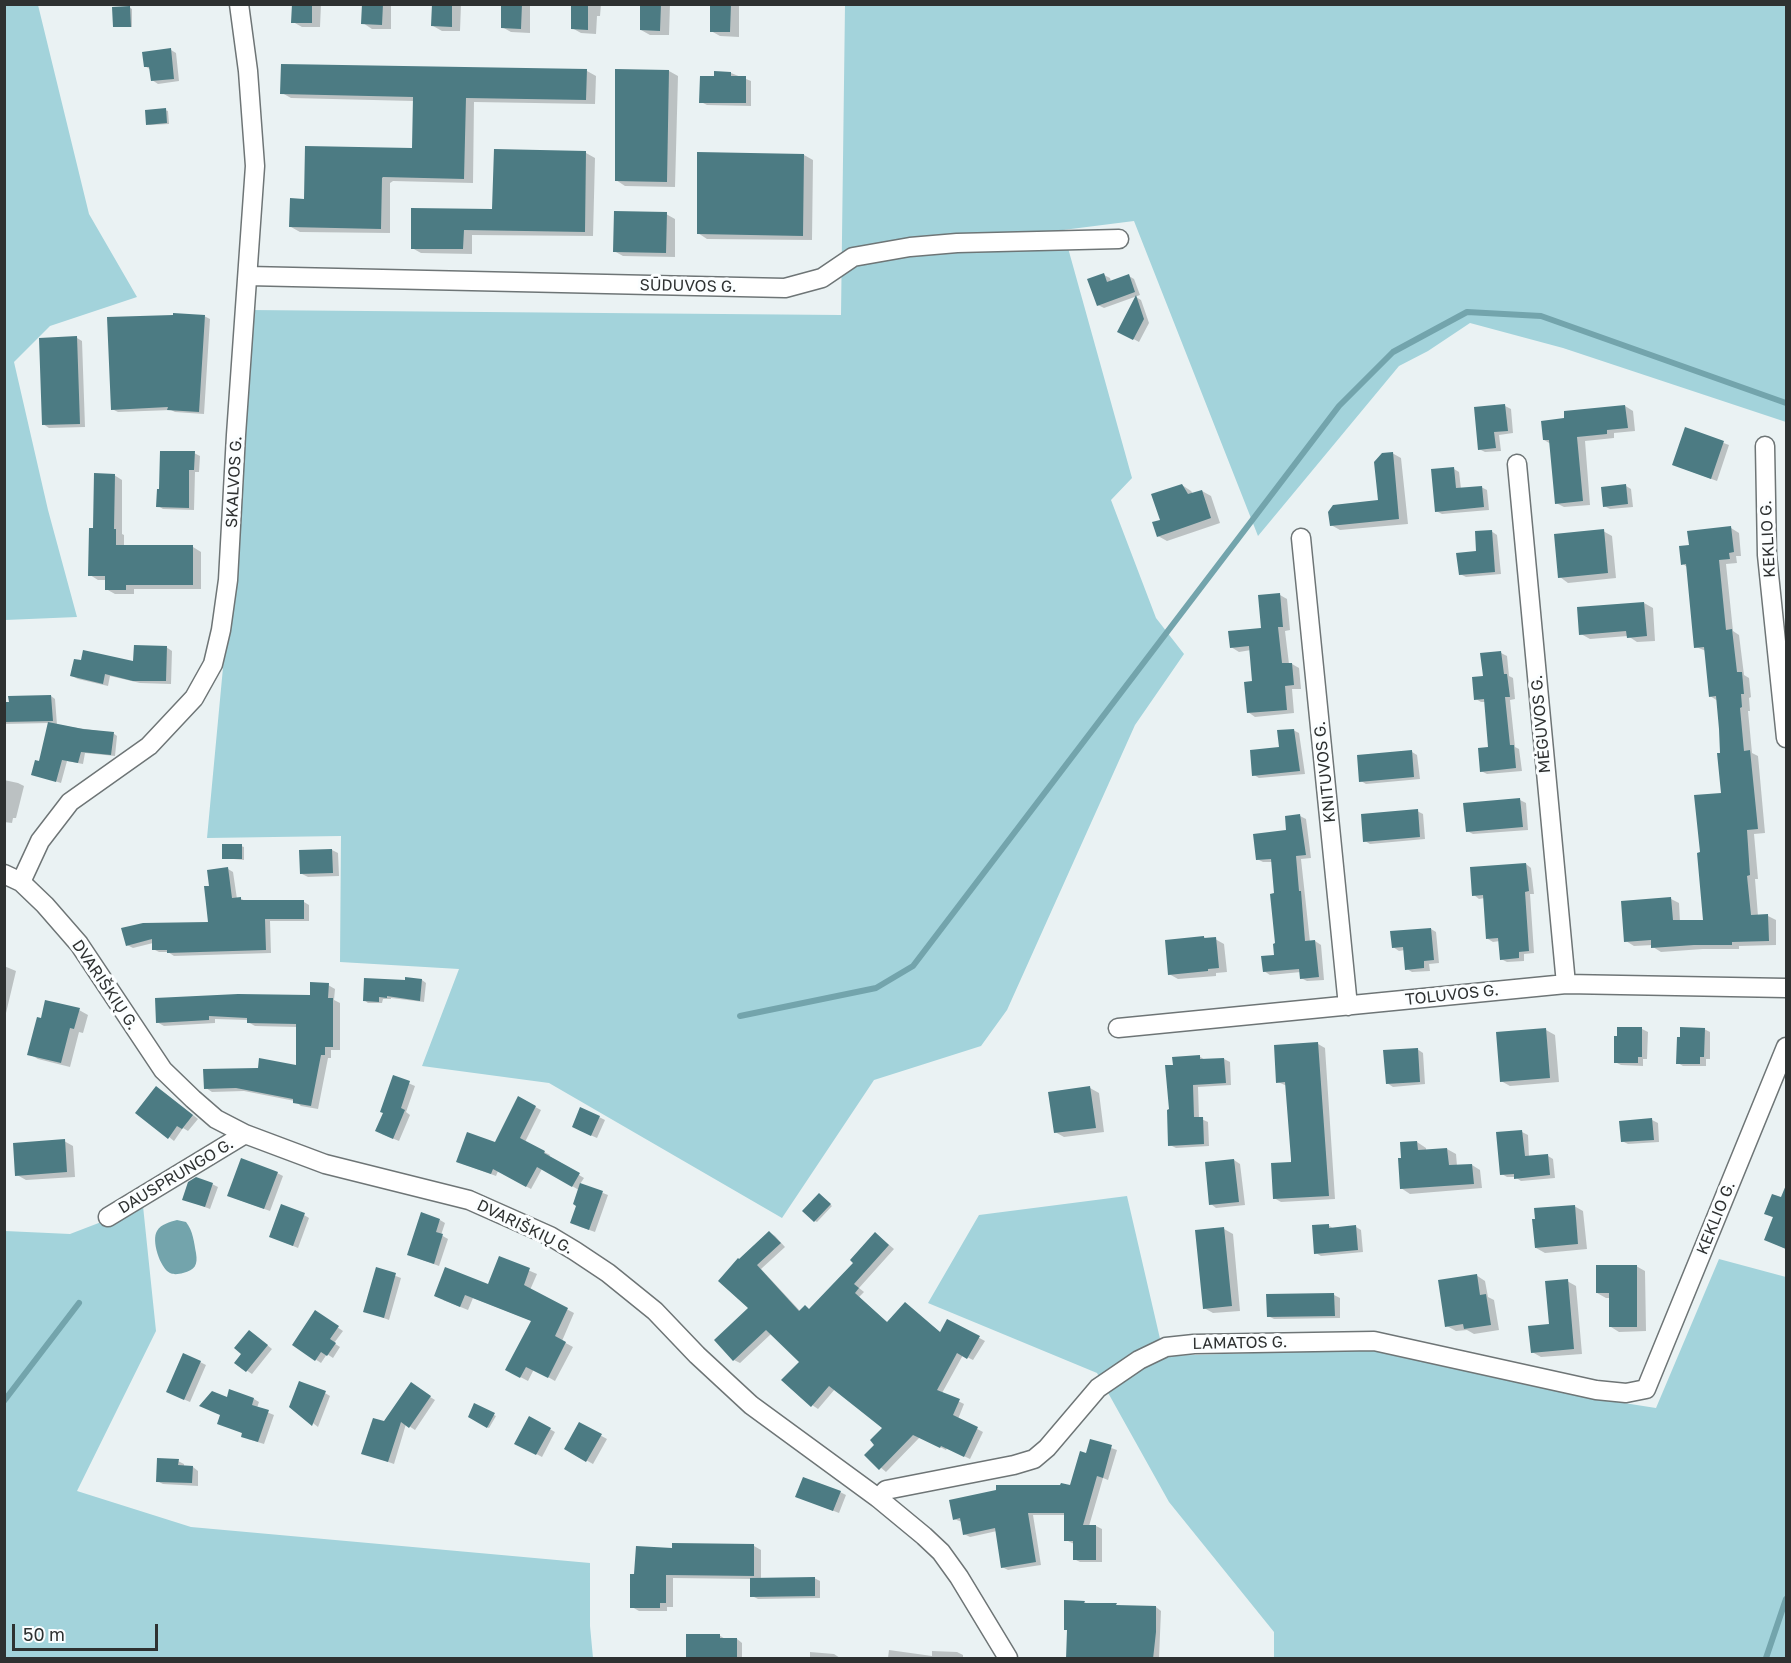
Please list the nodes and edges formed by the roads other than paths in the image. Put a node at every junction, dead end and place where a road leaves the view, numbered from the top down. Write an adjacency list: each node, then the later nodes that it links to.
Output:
1 (239, 4): 3 (street, SKALVOS G.)
2 (1119, 239): 3 (street, SŪDUVOS G.)
3 (248, 276): 8 (street, SKALVOS G.)
4 (1765, 446): 7 (street, KEKLIO G.)
5 (1517, 464): 9 (street, MĖGUVOS G.)
6 (1301, 538): 11 (street, KNITUVOS G.)
7 (1786, 738)
8 (13, 878): 14 (street, DVARIŠKIŲ G.)
9 (1566, 984): 10 (street, TOLUVOS G.); 11 (street, TOLUVOS G.)
10 (1786, 988)
11 (1348, 1006): 12 (street, TOLUVOS G.)
12 (1118, 1028)
13 (1786, 1047): 16 (street, KEKLIO G.)
14 (245, 1134): 15 (street, DAUSPRUNGO G.); 17 (street, DVARIŠKIŲ G.)
15 (108, 1217)
16 (1646, 1389): 17 (street, LAMATOS G.)
17 (878, 1498): 18 (street, DVARIŠKIŲ G.)
18 (1008, 1659)

